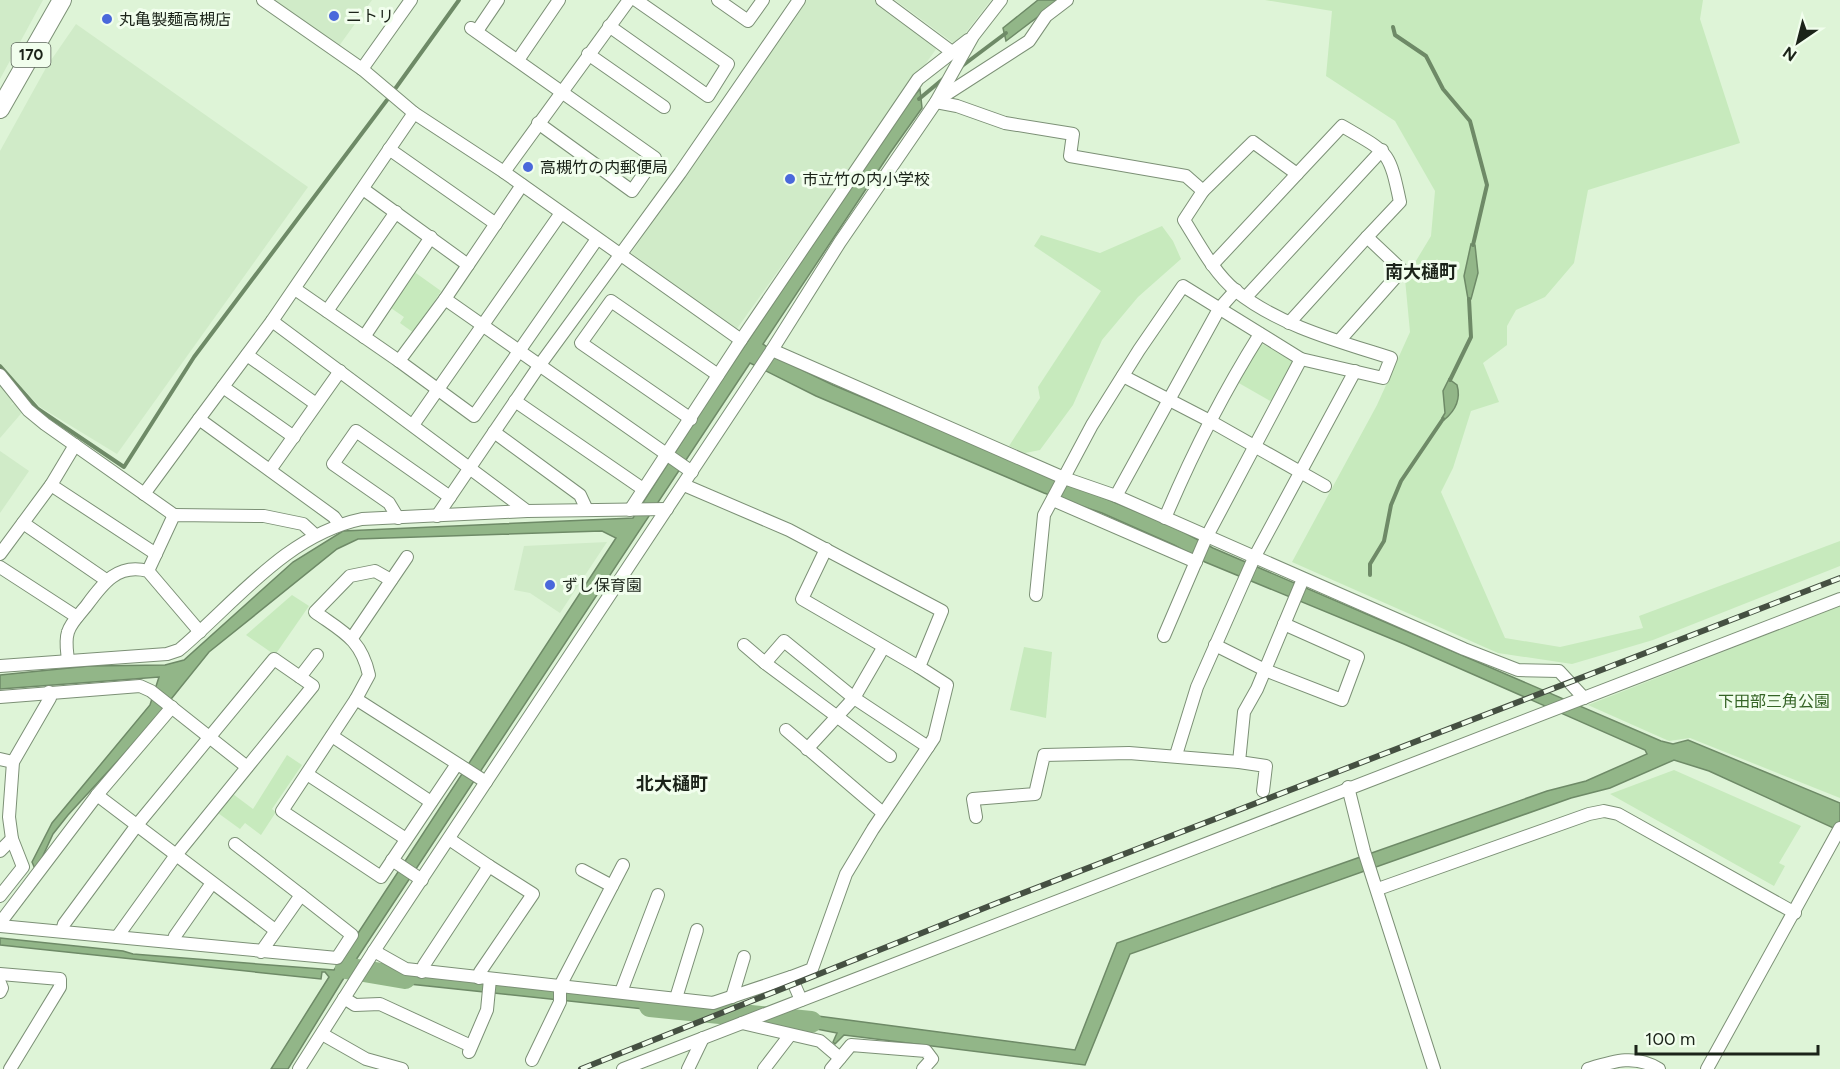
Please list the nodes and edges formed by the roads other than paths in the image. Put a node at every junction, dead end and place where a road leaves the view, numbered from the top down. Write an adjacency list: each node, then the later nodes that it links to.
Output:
1 (62, 0): 23 (highway, 170)
2 (263, 0): 19 (street)
3 (411, 0): 19 (street)
4 (498, 0): 18 (street)
5 (559, 0): 18 (street)
6 (629, 0): 14 (street)
7 (636, 0): 14 (street)
8 (718, 0): 9 (street)
9 (763, 0)
10 (799, 0): 39 (street)
11 (882, 0): 16 (street)
12 (1001, 0): 15 (street)
13 (1067, 0): 21 (street)
14 (609, 26): 17 (street)
15 (973, 36): 16 (street); 21 (street)
16 (952, 52): 52 (street)
17 (588, 54): 20 (street); 22 (street)
18 (518, 60): 20 (street)
19 (362, 69): 24 (street)
20 (561, 90): 25 (street); 25 (street)
21 (936, 102): 32 (street); 54 (street)
22 (664, 107)
23 (0, 109)
24 (414, 113): 26 (street); 28 (street)
25 (538, 123): 28 (street)
26 (389, 149): 31 (street); 35 (street)
27 (1382, 150): 29 (street); 37 (street); 43 (street)
28 (504, 172): 30 (street)
29 (1297, 174): 32 (street); 41 (street)
30 (522, 185): 34 (street); 35 (street)
31 (363, 189): 33 (street); 42 (street)
32 (1203, 191): 41 (street)
33 (396, 212): 36 (street); 46 (street)
34 (561, 213): 38 (street); 49 (street)
35 (496, 224): 40 (street)
36 (431, 237): 40 (street); 51 (street)
37 (1367, 237): 48 (street); 53 (street)
38 (597, 239): 39 (street); 55 (street)
39 (618, 254): 52 (street); 59 (street)
40 (468, 265): 44 (street)
41 (1212, 265): 43 (street)
42 (295, 289): 46 (street); 47 (street)
43 (1241, 294): 45 (street); 48 (street)
44 (445, 299): 49 (street); 58 (street)
45 (1219, 309): 50 (street); 64 (street); 67 (street)
46 (327, 311): 51 (street)
47 (272, 321): 56 (street); 61 (street)
48 (1289, 323): 53 (street)
49 (482, 325): 55 (street); 66 (street)
50 (1260, 334): 57 (street); 72 (street)
51 (364, 337): 58 (street)
52 (741, 340): 63 (street)
53 (1339, 341): 60 (street)
54 (772, 350): 80 (street); 83 (street)
55 (519, 351): 59 (street); 66 (street)
56 (247, 355): 65 (street); 69 (street)
57 (1301, 359): 60 (street); 77 (street)
58 (399, 361): 66 (street)
59 (539, 366): 68 (street); 78 (street)
60 (1355, 370): 82 (street)
61 (340, 371): 69 (street); 73 (street)
62 (0, 375): 76 (street)
63 (718, 375): 71 (street); 71 (street)
64 (1123, 376): 67 (street); 83 (street)
65 (223, 387): 70 (street); 75 (street)
66 (438, 389): 73 (street)
67 (1168, 400): 72 (street); 89 (street)
68 (515, 401): 74 (street); 87 (street)
69 (316, 405): 75 (street)
70 (199, 419): 81 (street); 88 (street)
71 (691, 419): 78 (street)
72 (1210, 421): 77 (street); 99 (street)
73 (412, 425): 79 (street)
74 (494, 432): 79 (street); 94 (street)
75 (294, 436): 81 (street)
76 (75, 445): 84 (street); 88 (street)
77 (1254, 445): 82 (street); 103 (street)
78 (668, 455): 80 (street); 87 (street)
79 (470, 468): 90 (street); 95 (street)
80 (688, 469): 85 (street)
81 (270, 470): 101 (street)
82 (1300, 471): 86 (street); 108 (street)
83 (1064, 478): 89 (street); 91 (street)
84 (51, 485): 100 (street); 105 (street)
85 (684, 485): 93 (street); 104 (street)
86 (1325, 486)
87 (644, 489): 92 (street)
88 (144, 494): 96 (street)
89 (1116, 496): 99 (street)
90 (450, 497): 97 (street); 98 (street)
91 (1053, 500): 109 (street); 115 (street)
92 (632, 509): 93 (street); 94 (street)
93 (661, 509): 151 (street)
94 (587, 510): 95 (street)
95 (527, 511): 97 (street)
96 (174, 516): 102 (street); 105 (street)
97 (437, 516): 98 (street)
98 (398, 518): 101 (street)
99 (1165, 518): 103 (street)
100 (23, 523): 106 (street); 113 (street)
101 (339, 524): 102 (street)
102 (315, 535): 119 (street)
103 (1206, 538): 108 (street); 109 (street)
104 (826, 549): 124 (street); 129 (street)
105 (156, 554): 111 (street)
106 (0, 555)
107 (407, 557): 114 (street)
108 (1254, 558): 112 (street); 123 (street)
109 (1196, 562): 120 (street)
110 (0, 567): 117 (street)
111 (148, 571): 113 (street); 119 (street)
112 (1303, 579): 118 (street); 135 (street)
113 (106, 580): 117 (street)
114 (391, 580): 121 (street); 121 (street)
115 (1036, 595)
116 (1840, 599): 135 (street)
117 (77, 617): 126 (street)
118 (1284, 624): 130 (street); 130 (street)
119 (200, 632): 126 (street)
120 (1164, 636)
121 (352, 638): 136 (street)
122 (744, 645): 127 (street)
123 (1215, 645): 130 (street); 144 (street)
124 (883, 648): 129 (street); 134 (street)
125 (317, 655): 131 (street)
126 (68, 660): 128 (street)
127 (765, 663): 134 (street); 138 (street)
128 (0, 666)
129 (919, 667): 142 (street)
130 (1265, 670): 147 (street)
131 (300, 677): 141 (street); 149 (street)
132 (49, 692): 133 (street); 137 (street); 146 (street)
133 (0, 697)
134 (854, 698): 138 (street); 142 (street)
135 (1584, 698): 152 (street)
136 (356, 699): 140 (street); 148 (street)
137 (170, 706): 141 (street); 154 (street)
138 (835, 717): 143 (street); 145 (street)
139 (786, 730): 143 (street)
140 (332, 736): 150 (street); 155 (street)
141 (210, 737): 149 (street); 158 (street)
142 (928, 747): 156 (street)
143 (807, 749): 156 (street)
144 (1176, 755): 147 (street); 157 (street)
145 (890, 756)
146 (6, 760): 160 (street)
147 (1239, 762): 153 (street)
148 (460, 766): 151 (street); 155 (street)
149 (247, 768): 165 (street)
150 (307, 774): 161 (street); 166 (street)
151 (483, 780): 162 (street)
152 (1348, 787): 173 (street); 198 (street)
153 (1263, 791)
154 (96, 795): 158 (street); 178 (street)
155 (431, 802): 161 (street)
156 (884, 813): 189 (street)
157 (976, 818)
158 (137, 825): 165 (street); 181 (street)
159 (1838, 832): 177 (street)
160 (12, 839): 164 (street); 176 (street)
161 (406, 839): 166 (street)
162 (449, 839): 168 (street); 170 (street)
163 (234, 844): 174 (street)
164 (0, 851)
165 (176, 855): 171 (street); 182 (street)
166 (395, 862): 170 (street)
167 (623, 865): 172 (street)
168 (489, 866): 187 (street); 191 (street)
169 (582, 870): 172 (street)
170 (419, 878): 184 (street)
171 (212, 883): 179 (street); 183 (street)
172 (612, 886): 194 (street)
173 (1378, 889): 177 (street); 214 (street)
174 (301, 895): 179 (street); 185 (street)
175 (658, 895): 193 (street)
176 (0, 896)
177 (1795, 913): 217 (street)
178 (0, 925): 181 (street)
179 (275, 930): 185 (street)
180 (697, 930): 197 (street)
181 (62, 932): 182 (street)
182 (117, 937): 183 (street)
183 (173, 942): 185 (street)
184 (374, 951): 187 (street); 196 (street)
185 (261, 952)
186 (744, 957): 195 (street)
187 (423, 972): 191 (street)
188 (0, 974): 206 (street)
189 (791, 977): 195 (street); 198 (street)
190 (0, 983): 192 (street)
191 (487, 983): 194 (street); 196 (street)
192 (0, 992)
193 (621, 992): 194 (street); 197 (street)
194 (560, 993): 204 (street)
195 (732, 997): 197 (street)
196 (344, 998): 200 (street)
197 (676, 998)
198 (801, 1000): 199 (street)
199 (747, 1021): 201 (street); 202 (street)
200 (322, 1034): 205 (street); 207 (street)
201 (790, 1035): 203 (street); 211 (street)
202 (704, 1038): 209 (street); 210 (street)
203 (840, 1058): 212 (street); 213 (street)
204 (532, 1060)
205 (377, 1066): 208 (street)
206 (10, 1069)
207 (299, 1069)
208 (402, 1069)
209 (623, 1069)
210 (688, 1069)
211 (764, 1069)
212 (831, 1069)
213 (923, 1069)
214 (1434, 1069)
215 (1589, 1069): 216 (street)
216 (1659, 1069)
217 (1707, 1069)

